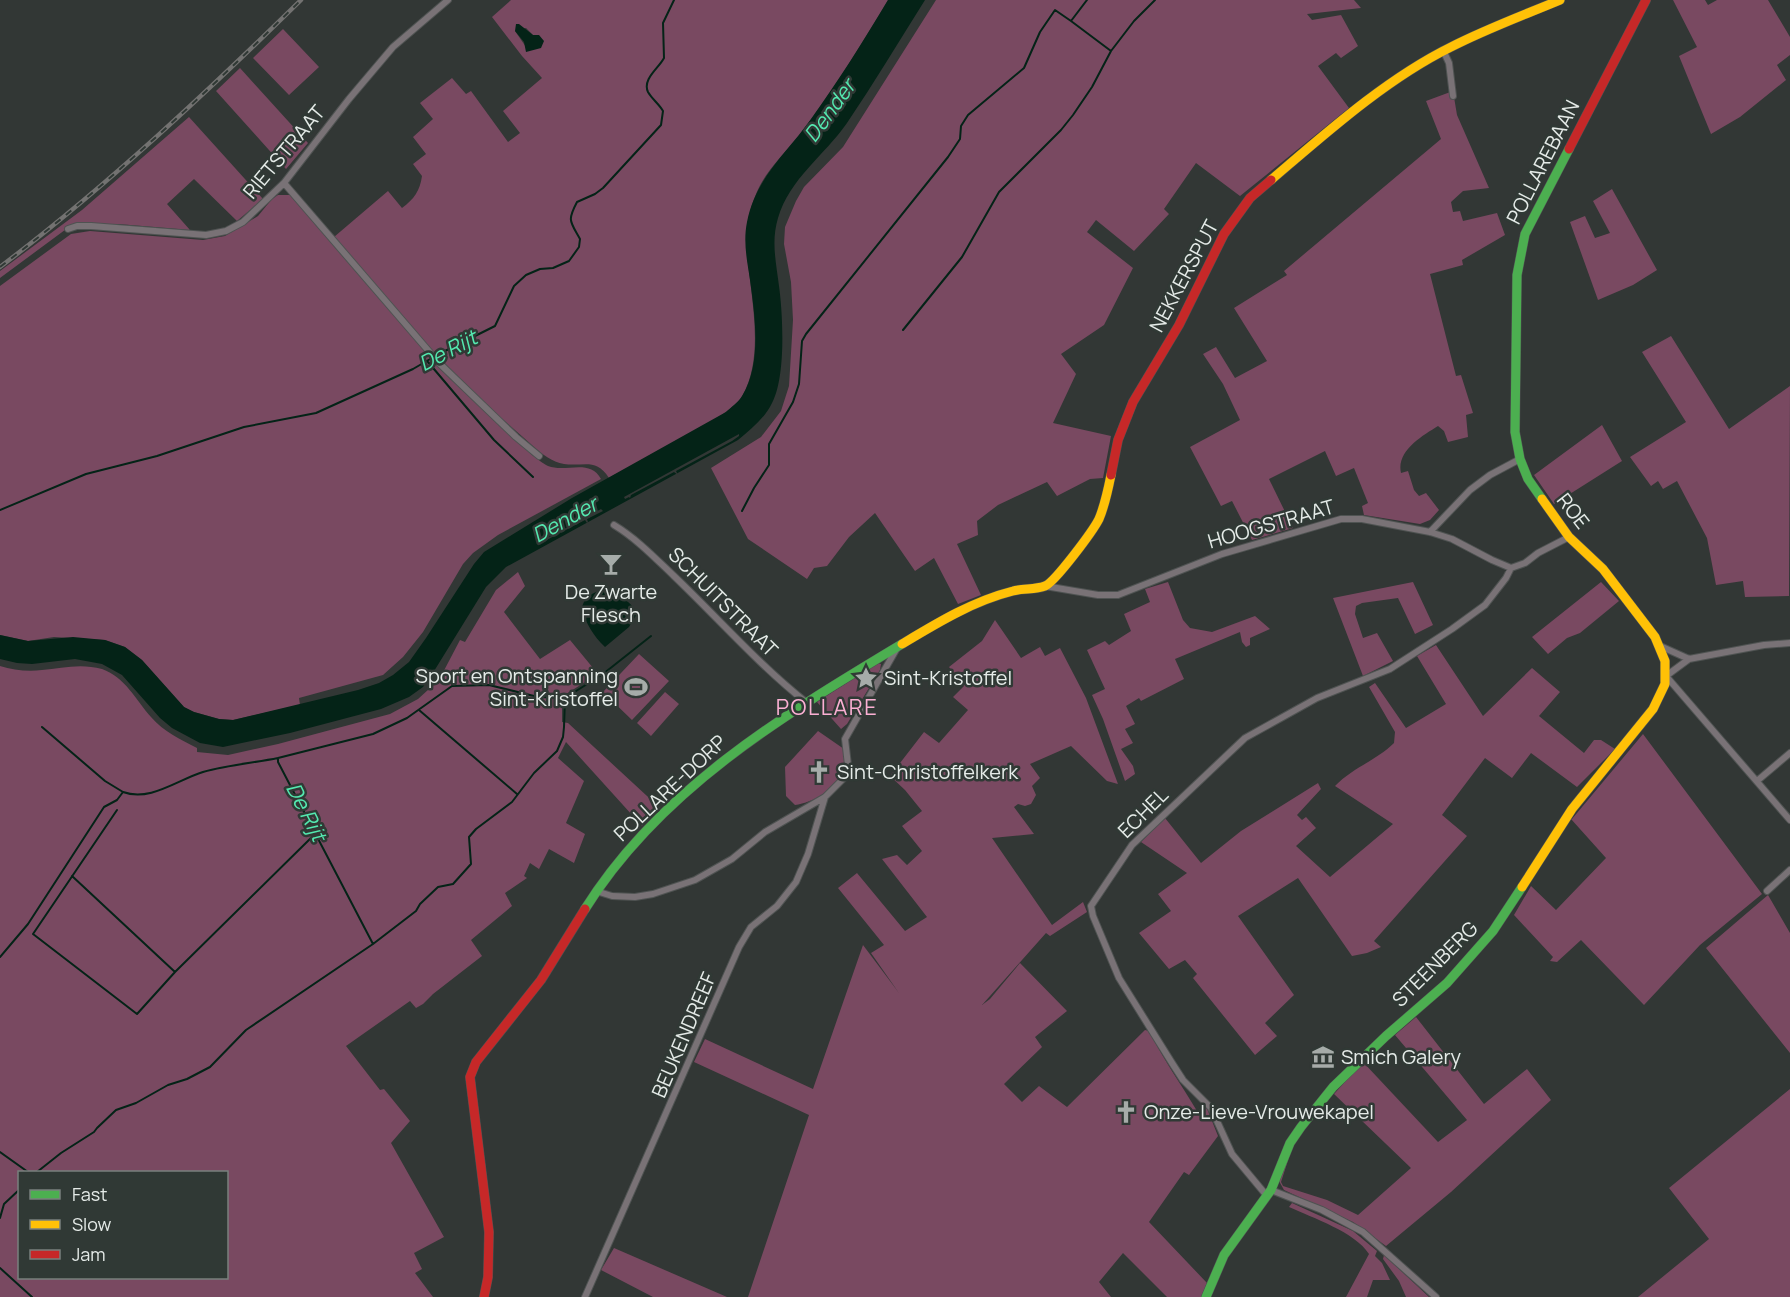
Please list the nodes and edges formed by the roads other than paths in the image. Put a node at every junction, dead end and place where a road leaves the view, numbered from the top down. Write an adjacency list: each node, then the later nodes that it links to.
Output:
1 (448, 0): 6 (street, RIETSTRAAT)
2 (1560, 0): 4 (street, NEKKERSPUT)
3 (1646, 0): 9 (street, POLLAREBAAN)
4 (1443, 50): 5 (street); 14 (street, NEKKERSPUT)
5 (1453, 96)
6 (284, 183): 7 (street, RIETSTRAAT); 8 (street)
7 (68, 229)
8 (539, 456)
9 (1520, 459): 11 (street); 12 (street, ROE)
10 (614, 525): 20 (street, SCHUITSTRAAT)
11 (1430, 532): 13 (street, HOOGSTRAAT); 14 (street, HOOGSTRAAT)
12 (1569, 537): 13 (street); 16 (street, ROE)
13 (1511, 568): 28 (street, ECHEL)
14 (1045, 586): 17 (street, POLLARE-DORP)
15 (1790, 643): 18 (street)
16 (1660, 646): 18 (street, ROE); 19 (street)
17 (897, 647): 20 (street, POLLARE-DORP); 23 (street)
18 (1689, 659): 19 (street)
19 (1666, 676): 22 (street); 28 (street, STEENBERG)
20 (807, 703): 26 (street, POLLARE-DORP)
21 (1790, 753): 22 (street)
22 (1757, 782): 24 (street)
23 (825, 797): 26 (street); 30 (street, BEUKENDREEF)
24 (1790, 819)
25 (1790, 870): 27 (street)
26 (596, 891): 29 (street, POLLARE-DORP)
27 (1767, 891)
28 (1269, 1193): 31 (street, STEENBERG); 32 (street)
29 (484, 1297)
30 (585, 1297)
31 (1206, 1297)
32 (1436, 1297)

